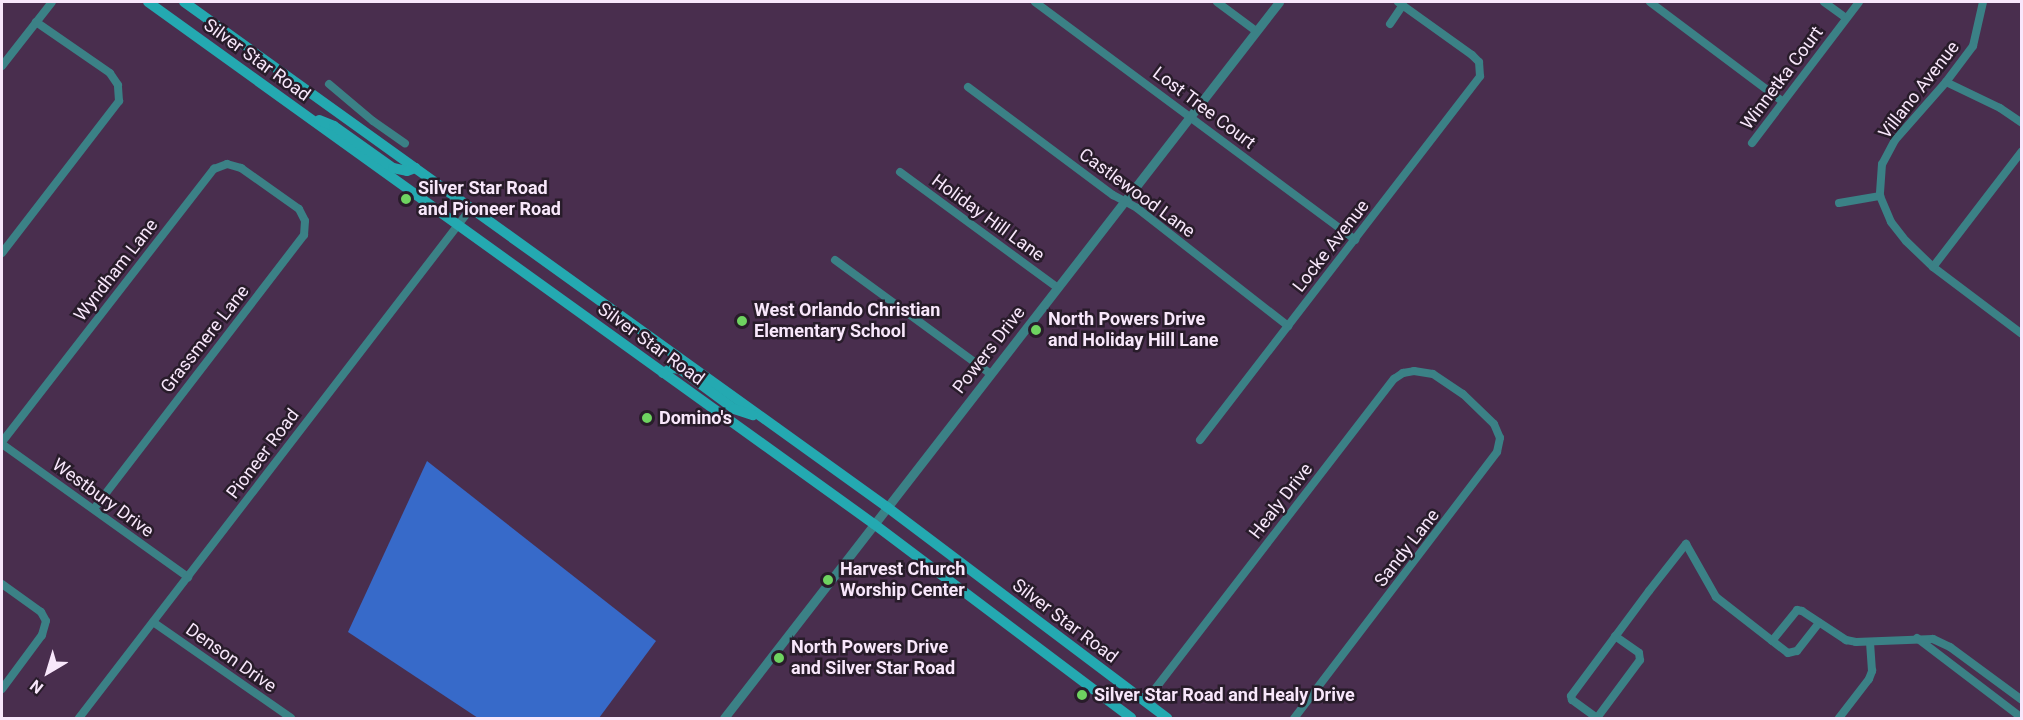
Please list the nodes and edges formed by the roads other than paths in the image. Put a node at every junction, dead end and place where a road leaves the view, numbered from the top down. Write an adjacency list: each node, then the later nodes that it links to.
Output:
1 (51, 2): 13 (street)
2 (148, 2): 21 (main road, Silver Star Road)
3 (184, 2): 27 (main road, Silver Star Road)
4 (1035, 2): 22 (street, Lost Tree Court)
5 (1216, 2): 15 (street)
6 (1279, 2): 15 (street, Powers Drive)
7 (1650, 2): 20 (street)
8 (1824, 2): 12 (street)
9 (1859, 2): 12 (street, Winnetka Court)
10 (1983, 2): 17 (street, Villano Avenue)
11 (1401, 3): 14 (street); 35 (street, Locke Avenue)
12 (1846, 18): 20 (street, Winnetka Court)
13 (36, 21): 16 (street); 36 (street)
14 (1390, 24)
15 (1256, 31): 22 (street, Powers Drive)
16 (2, 66)
17 (1946, 82): 23 (street); 30 (street, Villano Avenue)
18 (329, 84): 24 (street)
19 (968, 87): 31 (street, Castlewood Lane)
20 (1782, 101): 25 (street, Winnetka Court)
21 (304, 114): 27 (main road); 34 (main road, Silver Star Road)
22 (1190, 117): 31 (street, Powers Drive); 35 (street, Lost Tree Court)
23 (2022, 123)
24 (405, 143)
25 (1752, 143)
26 (2022, 151): 38 (street)
27 (416, 168): 33 (main road, Silver Star Road)
28 (900, 172): 39 (street, Holiday Hill Lane)
29 (272, 190): 47 (street, Wyndham Lane); 49 (street, Grassmere Lane)
30 (1880, 196): 32 (street); 38 (street)
31 (1125, 201): 39 (street, Powers Drive); 40 (street, Castlewood Lane)
32 (1839, 203)
33 (471, 208): 34 (street, Pioneer Road); 45 (main road, Silver Star Road)
34 (458, 224): 42 (main road, Silver Star Road); 51 (street, Pioneer Road)
35 (1354, 240): 40 (street, Locke Avenue)
36 (2, 254)
37 (835, 260): 43 (street)
38 (1933, 267): 41 (street)
39 (1058, 288): 43 (street, Powers Drive)
40 (1288, 326): 46 (street, Locke Avenue)
41 (2022, 334)
42 (663, 373): 45 (main road); 50 (main road, Silver Star Road)
43 (991, 374): 48 (street, Powers Drive)
44 (1462, 394): 61 (street, Healy Drive); 67 (street, Sandy Lane)
45 (765, 419): 48 (main road, Silver Star Road)
46 (1200, 440)
47 (2, 443): 49 (street, Westbury Drive)
48 (887, 507): 50 (street, Powers Drive); 61 (main road, Silver Star Road)
49 (94, 509): 51 (street, Westbury Drive)
50 (874, 524): 64 (street, Powers Drive); 65 (main road, Silver Star Road)
51 (188, 577): 53 (street, Pioneer Road)
52 (2, 584): 59 (street)
53 (153, 622): 62 (street, Pioneer Road); 63 (street, Denson Drive)
54 (1819, 623): 57 (street); 57 (street); 58 (street)
55 (1616, 636): 55 (street); 57 (street)
56 (1917, 638): 58 (street); 60 (street); 69 (street)
57 (1772, 641)
58 (1870, 642): 68 (street)
59 (2, 689)
60 (2022, 700)
61 (1145, 702): 66 (main road, Silver Star Road)
62 (79, 718)
63 (291, 718)
64 (724, 718)
65 (1131, 718)
66 (1167, 718)
67 (1294, 718)
68 (1839, 718)
69 (2022, 718)

